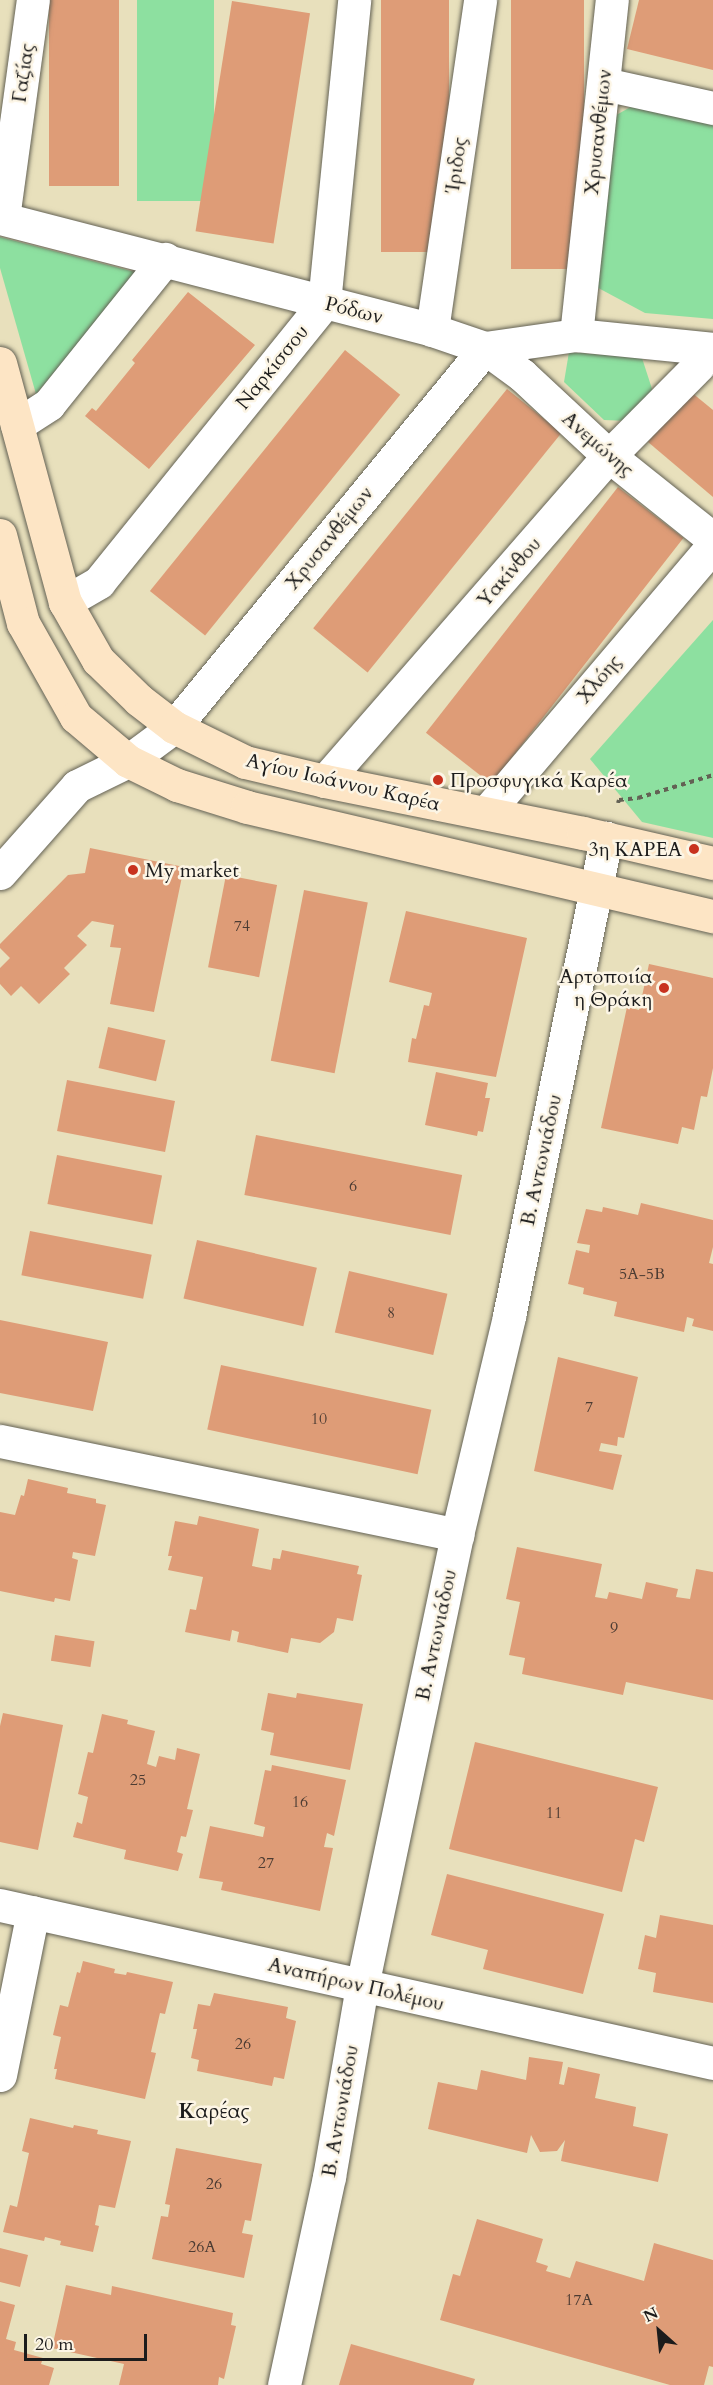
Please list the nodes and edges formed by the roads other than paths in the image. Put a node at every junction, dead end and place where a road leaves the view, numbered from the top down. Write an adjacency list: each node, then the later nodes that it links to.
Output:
1 (33, 0): 7 (street, Γαζίας)
2 (354, 0): 9 (street)
3 (480, 0): 10 (street, Ίριδος)
4 (612, 0): 5 (street, Χρυσανθέμων)
5 (604, 84): 6 (street); 11 (street, Χρυσανθέμων)
6 (713, 108)
7 (1, 218): 8 (street, Ρόδων)
8 (165, 259): 9 (street, Ρόδων); 15 (street)
9 (324, 303): 10 (street, Ρόδων); 20 (street, Ναρκίσσου)
10 (432, 330): 12 (street, Ρόδων)
11 (576, 335): 12 (street, Ρόδων); 13 (street, Ρόδων)
12 (485, 348): 16 (street, Ανεμώνης); 21 (street, Χρυσανθέμων)
13 (706, 360): 16 (street, Υακίνθου)
14 (0, 363): 15 (street, Αγίου Ιωάννου Καρέα)
15 (17, 425): 20 (street, Αγίου Ιωάννου Καρέα)
16 (609, 456): 18 (street, Ανεμώνης); 23 (street, Υακίνθου)
17 (0, 535): 22 (street)
18 (713, 539)
19 (713, 545): 24 (street, Χλόης)
20 (65, 602): 21 (street, Αγίου Ιωάννου Καρέα)
21 (174, 727): 22 (street, Χρυσανθέμων); 23 (street, Αγίου Ιωάννου Καρέα)
22 (128, 761): 27 (street, Χρυσανθέμων); 28 (street)
23 (325, 781): 24 (street, Αγίου Ιωάννου Καρέα)
24 (486, 813): 25 (street, Αγίου Ιωάννου Καρέα)
25 (606, 838): 26 (street, Αγίου Ιωάννου Καρέα); 28 (street, Β. Αντωνιάδου)
26 (713, 863)
27 (0, 873)
28 (597, 886): 29 (street); 31 (street, Β. Αντωνιάδου)
29 (713, 916)
30 (0, 1441): 31 (street)
31 (457, 1535): 34 (street, Β. Αντωνιάδου)
32 (0, 1905): 33 (street, Αναπήρων Πολέμου)
33 (33, 1912): 34 (street, Αναπήρων Πολέμου); 36 (street)
34 (362, 1986): 35 (street, Αναπήρων Πολέμου); 37 (street, Β. Αντωνιάδου)
35 (713, 2063)
36 (0, 2075)
37 (284, 2385)

